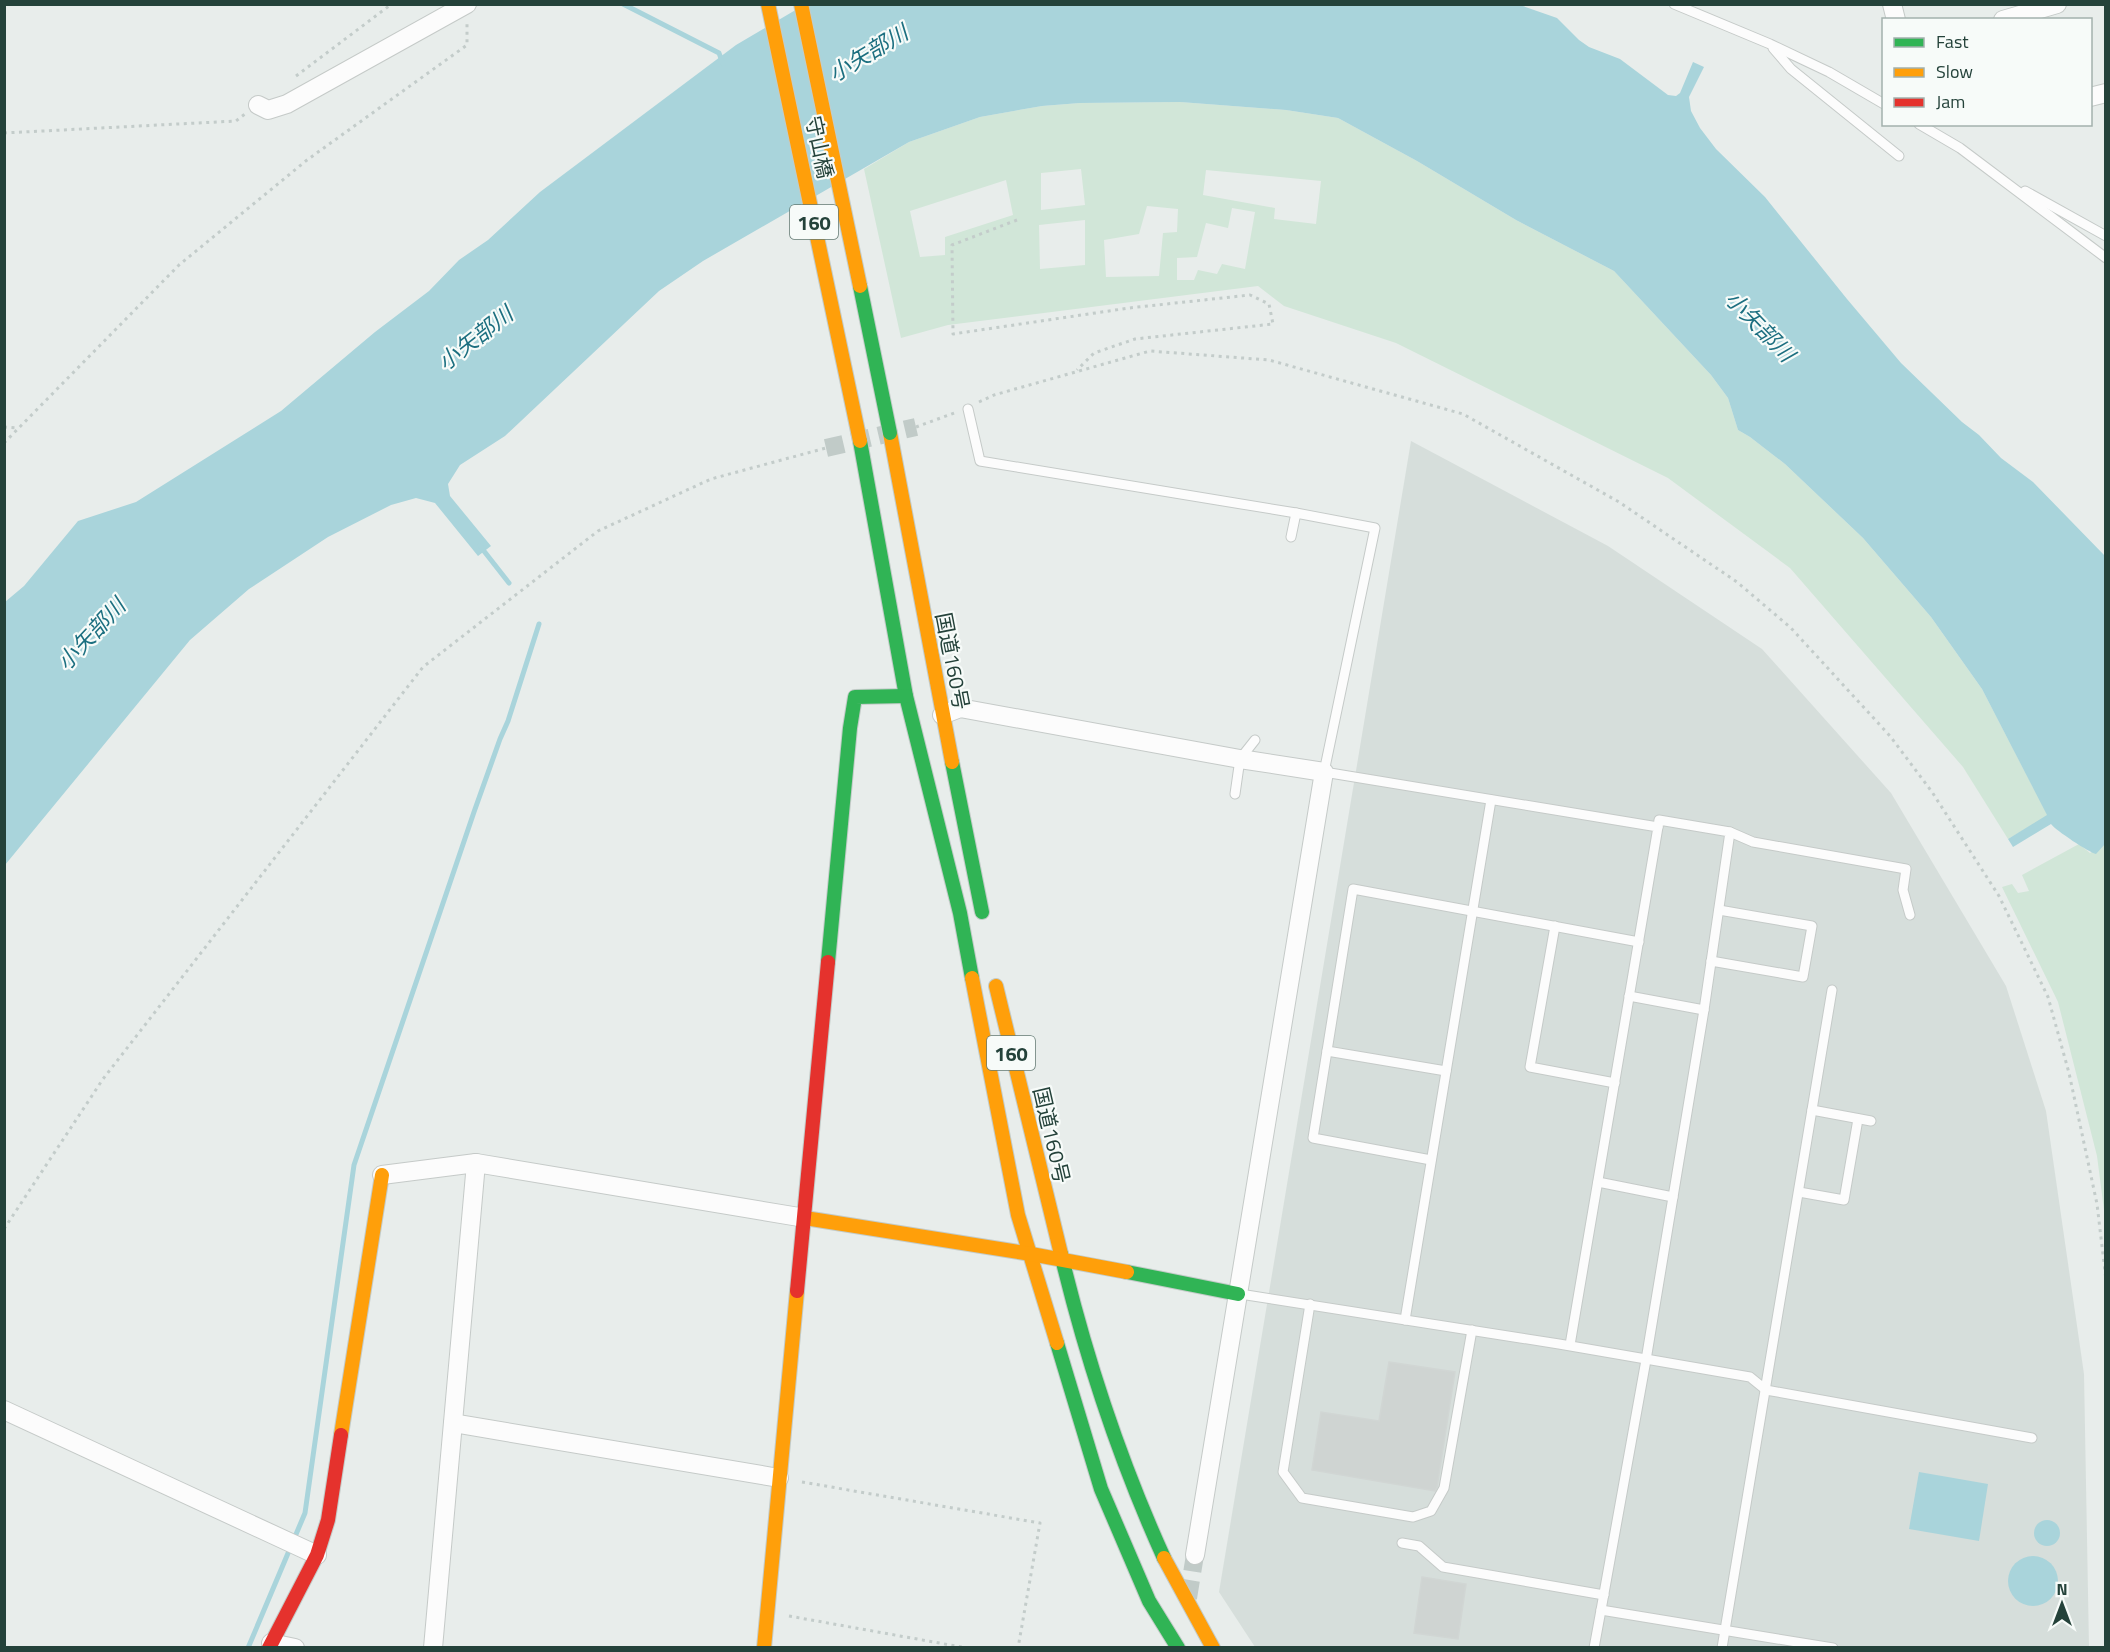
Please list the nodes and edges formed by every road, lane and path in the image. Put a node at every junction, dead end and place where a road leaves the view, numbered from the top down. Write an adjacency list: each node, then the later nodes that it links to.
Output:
1 (388, 4): 9 (path)
2 (768, 4): 29 (main road, 守山橋 / 160)
3 (801, 4): 24 (main road, 守山橋 / 160, bridge)
4 (1674, 4): 8 (lane)
5 (2057, 4): 7 (street)
6 (467, 10): 11 (street); 22 (path)
7 (2010, 18)
8 (1770, 44): 10 (lane); 14 (lane)
9 (295, 77)
10 (1882, 103)
11 (258, 105): 13 (path)
12 (1922, 126): 15 (lane)
13 (4, 133)
14 (1899, 156)
15 (1997, 176): 17 (lane); 18 (lane)
16 (1017, 220): 19 (path)
17 (2106, 236)
18 (2106, 258)
19 (1076, 372): 20 (path); 65 (path)
20 (968, 408): 23 (path); 27 (lane)
21 (4, 427): 22 (path)
22 (18, 428): 25 (path)
23 (916, 428)
24 (890, 433): 30 (main road, 国道160号 / 160)
25 (4, 443)
26 (826, 448): 62 (path)
27 (1296, 513): 28 (lane); 33 (lane)
28 (1291, 537)
29 (906, 696): 61 (main road); 63 (main road, 160)
30 (942, 715): 32 (street); 42 (main road, 国道160号 / 160)
31 (1255, 740): 32 (lane)
32 (1240, 759): 33 (street); 34 (lane)
33 (1324, 772): 35 (lane); 66 (street)
34 (1235, 794)
35 (1491, 800): 36 (lane); 39 (lane)
36 (1658, 827): 37 (lane); 43 (lane)
37 (1730, 832): 38 (lane); 40 (lane)
38 (1719, 910): 44 (lane); 44 (lane)
39 (1472, 911): 41 (lane); 49 (lane); 50 (lane)
40 (1910, 915)
41 (1555, 926): 43 (lane); 51 (lane)
42 (985, 928)
43 (1639, 942): 47 (lane)
44 (1711, 962): 48 (lane)
45 (994, 974): 64 (main road, 国道160号 / 160)
46 (1832, 990): 52 (lane)
47 (1629, 996): 48 (lane); 51 (lane)
48 (1704, 1010): 60 (lane)
49 (1327, 1051): 50 (lane); 55 (lane)
50 (1446, 1071): 55 (lane)
51 (1615, 1083): 58 (lane)
52 (1812, 1110): 53 (lane); 59 (lane)
53 (1858, 1119): 54 (lane); 59 (lane)
54 (1871, 1121)
55 (1431, 1160): 68 (lane)
56 (476, 1163): 57 (street); 61 (street); 74 (street)
57 (382, 1175): 79 (main road)
58 (1598, 1182): 60 (lane); 70 (lane)
59 (1799, 1192): 72 (lane)
60 (1673, 1197): 71 (lane)
61 (805, 1218): 63 (main road); 76 (main road)
62 (4, 1229)
63 (1031, 1254): 64 (main road); 90 (main road, 160)
64 (1062, 1261): 66 (main road); 91 (main road, 国道160号 / 160)
65 (2106, 1280)
66 (1238, 1294): 67 (lane); 78 (street)
67 (1310, 1304): 68 (lane); 69 (lane)
68 (1405, 1320): 69 (lane)
69 (1472, 1330): 70 (lane)
70 (1570, 1345): 71 (lane)
71 (1646, 1360): 72 (lane); 80 (lane)
72 (1766, 1390): 75 (lane); 83 (lane)
73 (4, 1410): 79 (street)
74 (453, 1423): 76 (street); 86 (street)
75 (2032, 1438)
76 (780, 1478): 82 (main road); 89 (path)
77 (1402, 1543): 80 (lane)
78 (1195, 1554)
79 (317, 1555): 84 (main road)
80 (1604, 1595): 81 (lane)
81 (1601, 1610): 83 (lane); 92 (lane)
82 (767, 1612): 87 (main road); 88 (path)
83 (1725, 1631): 93 (lane); 94 (lane)
84 (270, 1645): 85 (street)
85 (295, 1647)
86 (433, 1647)
87 (764, 1647)
88 (967, 1647)
89 (1018, 1647)
90 (1178, 1647)
91 (1213, 1647)
92 (1594, 1647)
93 (1722, 1647)
94 (1833, 1647)

